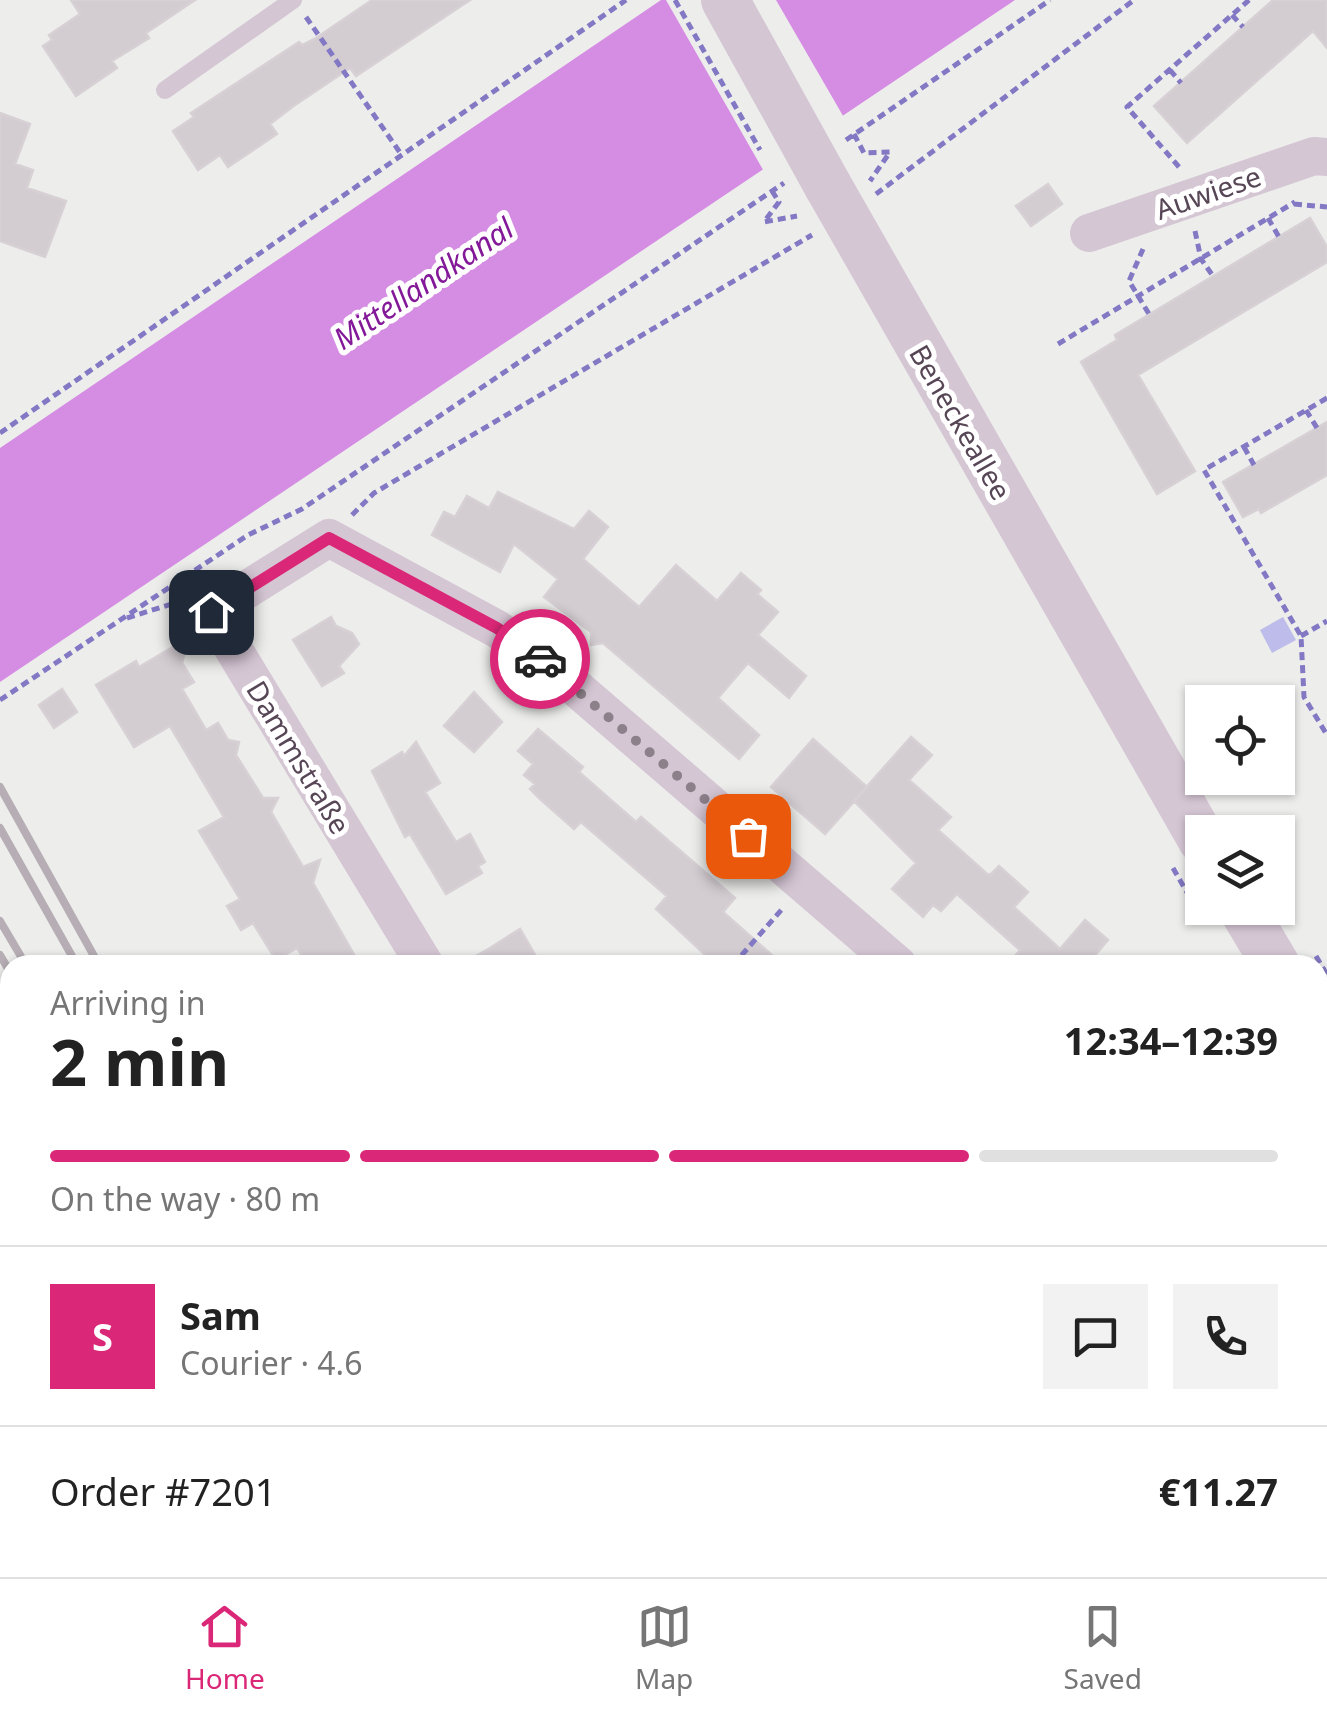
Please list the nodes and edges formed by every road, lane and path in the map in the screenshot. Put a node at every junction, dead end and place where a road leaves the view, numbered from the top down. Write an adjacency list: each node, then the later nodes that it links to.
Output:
1 (626, 0): 7 (path)
2 (675, 0): 16 (path, bridge)
3 (725, 0): 20 (street, Beneckeallee, bridge)
4 (1050, 0): 14 (path)
5 (1134, 0): 22 (path)
6 (1249, 0): 9 (path)
7 (616, 3): 15 (path)
8 (299, 8): 13 (lane); 15 (path)
9 (1232, 15): 10 (path); 11 (path)
10 (1243, 27)
11 (1169, 70): 12 (path); 18 (path)
12 (1181, 83)
13 (165, 90)
14 (854, 134): 20 (path); 20 (path)
15 (401, 154): 39 (path)
16 (763, 156)
17 (1327, 156): 27 (street, Auwiese)
18 (1179, 167)
19 (772, 173): 20 (path)
20 (818, 186): 21 (path); 21 (path); 49 (street, Beneckeallee)
21 (772, 191): 44 (path)
22 (874, 195)
23 (1303, 196): 24 (path)
24 (1291, 204): 25 (path); 26 (path)
25 (1327, 207)
26 (1268, 218): 29 (path); 30 (path)
27 (1089, 233)
28 (809, 236): 42 (path)
29 (1279, 236)
30 (1202, 259): 31 (path); 33 (path)
31 (1212, 276)
32 (1129, 281): 33 (path)
33 (1138, 296): 34 (path); 35 (path)
34 (1149, 314)
35 (1058, 344)
36 (1327, 398): 37 (path)
37 (1306, 410): 38 (path); 40 (path)
38 (1317, 428)
39 (0, 434)
40 (1244, 447): 41 (path); 46 (path)
41 (1254, 464)
42 (329, 538): 43 (street); 50 (street)
43 (211, 612): 44 (path); 52 (street, Dammstraße)
44 (119, 620): 47 (path)
45 (1327, 621): 46 (path)
46 (1300, 636): 48 (path)
47 (0, 700)
48 (1327, 735)
49 (1187, 815)
50 (804, 884): 53 (path); 54 (street)
51 (1252, 925): 55 (street)
52 (419, 955)
53 (742, 955)
54 (886, 955)
55 (1270, 955)

